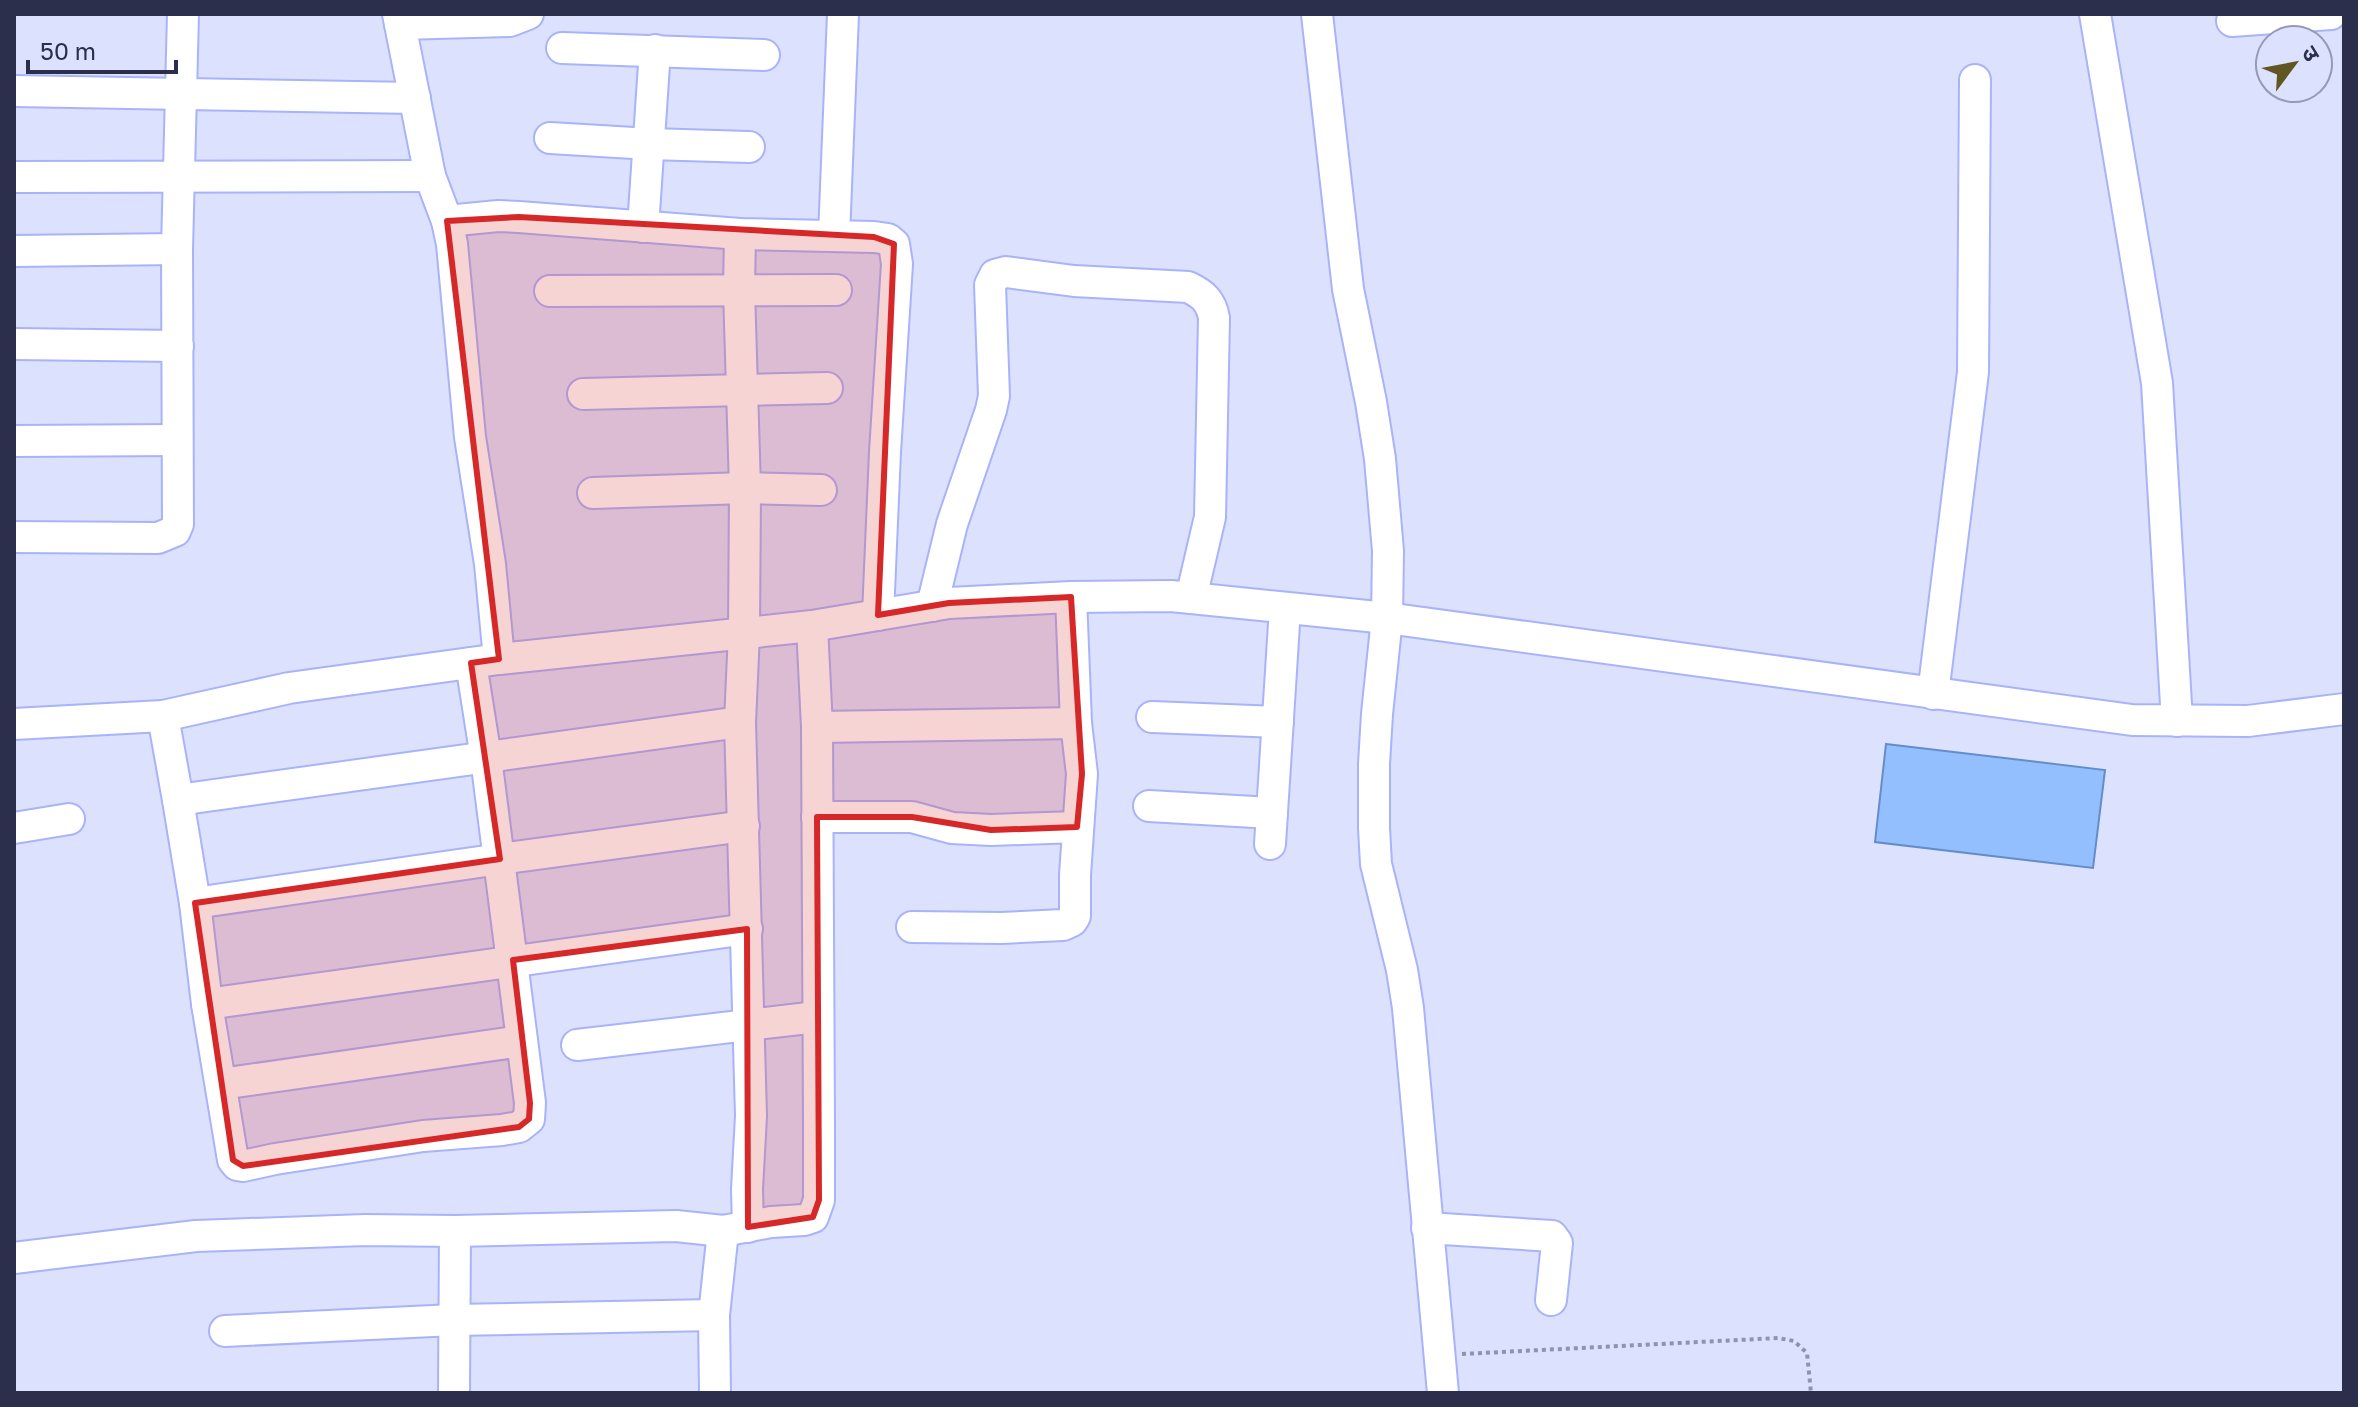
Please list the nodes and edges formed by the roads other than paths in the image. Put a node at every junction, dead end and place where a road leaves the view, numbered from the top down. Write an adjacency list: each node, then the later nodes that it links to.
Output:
1 (183, 14): 14 (street)
2 (528, 14): 7 (street)
3 (843, 14): 25 (street)
4 (1317, 14): 47 (street)
5 (2095, 14): 55 (street)
6 (2331, 14): 8 (street)
7 (399, 19): 15 (street)
8 (2232, 21)
9 (562, 48): 10 (street)
10 (655, 50): 11 (street); 17 (street)
11 (764, 55)
12 (1975, 80): 51 (street)
13 (14, 91): 14 (street)
14 (181, 94): 15 (street); 21 (street)
15 (415, 98): 19 (street)
16 (550, 138): 17 (street)
17 (650, 144): 18 (street); 23 (street)
18 (749, 147)
19 (430, 176): 21 (street); 22 (street)
20 (14, 177): 21 (street)
21 (180, 177): 26 (street)
22 (447, 221): 23 (street); 50 (street)
23 (643, 227): 24 (street)
24 (740, 234): 25 (street); 28 (street)
25 (834, 236): 46 (street)
26 (177, 249): 27 (street); 32 (street)
27 (14, 251)
28 (739, 290): 29 (street); 30 (street); 34 (street)
29 (836, 290)
30 (550, 291)
31 (14, 344): 32 (street)
32 (178, 346): 36 (street)
33 (827, 388): 34 (street)
34 (743, 389): 35 (street); 38 (street)
35 (583, 394)
36 (177, 440): 37 (street); 41 (street)
37 (14, 441)
38 (745, 488): 39 (street); 40 (street); 49 (street)
39 (821, 490)
40 (593, 493)
41 (14, 537)
42 (1071, 597): 43 (street); 44 (street); 58 (street)
43 (1191, 598): 44 (street); 45 (street)
44 (932, 606): 46 (street)
45 (1285, 608): 47 (street); 57 (street)
46 (878, 615): 48 (street)
47 (1387, 618): 51 (street); 82 (street)
48 (812, 626): 49 (street); 60 (street)
49 (744, 633): 50 (street); 56 (street)
50 (485, 661): 53 (street); 61 (street)
51 (1933, 694): 55 (street)
52 (2344, 709): 55 (street)
53 (163, 716): 59 (street); 62 (street)
54 (1152, 717): 57 (street)
55 (2177, 721)
56 (740, 722): 61 (street); 67 (street)
57 (1278, 722): 64 (street)
58 (1076, 723): 60 (street); 68 (street)
59 (14, 724)
60 (817, 727): 65 (street)
61 (486, 758): 62 (street); 71 (street)
62 (178, 800): 72 (street)
63 (1149, 806): 64 (street)
64 (1272, 813): 70 (street)
65 (817, 817): 68 (street); 77 (street)
66 (69, 819): 69 (street)
67 (744, 826): 71 (street); 74 (street)
68 (1077, 827): 73 (street)
69 (14, 828)
70 (1270, 844)
71 (500, 859): 72 (street); 75 (street)
72 (195, 903): 76 (street)
73 (912, 927)
74 (747, 929): 75 (street); 78 (street)
75 (513, 960): 76 (street); 79 (street)
76 (207, 1004): 81 (street)
77 (817, 1017): 78 (street); 83 (street)
78 (750, 1025): 80 (street); 83 (street)
79 (522, 1041): 81 (street); 81 (street)
80 (577, 1045)
81 (221, 1084)
82 (1427, 1228): 86 (street); 92 (street)
83 (735, 1229): 84 (street); 87 (street)
84 (455, 1231): 85 (street); 88 (street)
85 (14, 1258)
86 (1551, 1300)
87 (714, 1315): 88 (street); 91 (street)
88 (454, 1320): 89 (street); 90 (street)
89 (225, 1331)
90 (454, 1393)
91 (715, 1393)
92 (1443, 1393)

